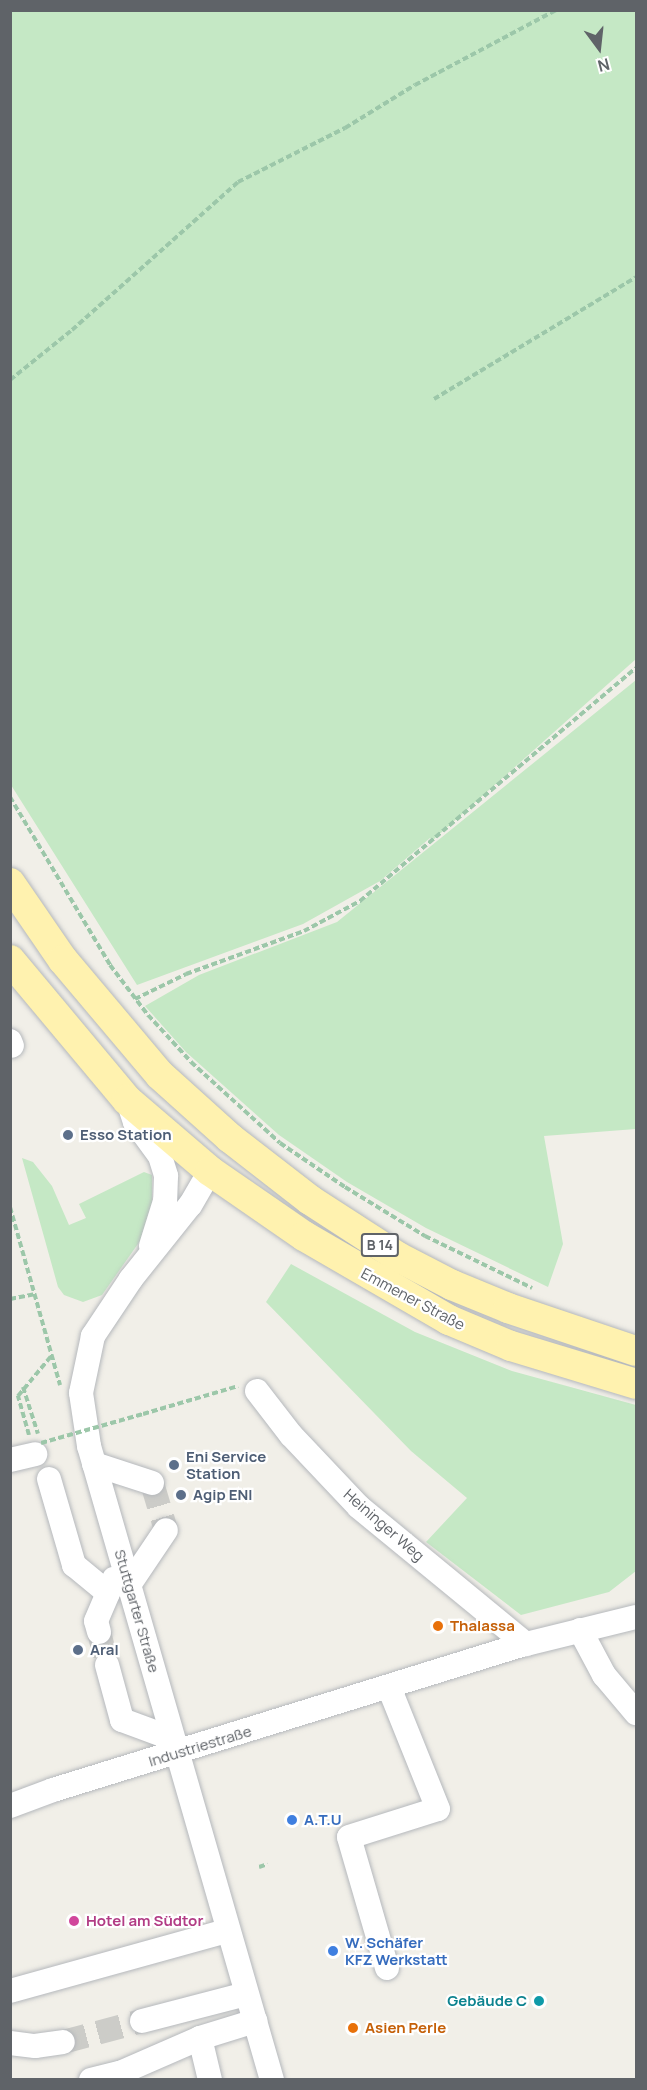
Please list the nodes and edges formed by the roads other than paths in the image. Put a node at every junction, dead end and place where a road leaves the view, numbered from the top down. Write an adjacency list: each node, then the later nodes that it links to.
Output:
1 (10, 883): 4 (main road, B 14)
2 (10, 960): 3 (main road, B 14)
3 (127, 1100): 5 (main road, B 14); 6 (street)
4 (230, 1138): 5 (main road); 8 (main road, Emmener Straße / B 14)
5 (210, 1171): 6 (street); 7 (street, Stuttgarter Straße); 9 (main road, Emmener Straße / B 14)
6 (165, 1201): 7 (street)
7 (148, 1257): 13 (street, Stuttgarter Straße)
8 (636, 1351)
9 (636, 1384)
10 (257, 1390): 21 (street, Heininger Weg)
11 (38, 1449): 12 (street)
12 (10, 1460)
13 (94, 1464): 15 (street); 17 (street, Stuttgarter Straße)
14 (49, 1479): 17 (street)
15 (152, 1483)
16 (166, 1530): 17 (street)
17 (119, 1589): 20 (street); 25 (street, Stuttgarter Straße)
18 (636, 1617): 19 (street, Industriestraße)
19 (580, 1630): 21 (street, Industriestraße); 24 (street)
20 (99, 1632)
21 (526, 1644): 23 (street, Industriestraße)
22 (108, 1665): 25 (street)
23 (389, 1687): 25 (street, Industriestraße); 28 (street)
24 (634, 1707)
25 (175, 1746): 26 (street, Industriestraße); 27 (street, Stuttgarter Straße)
26 (10, 1806)
27 (227, 1931): 29 (street); 30 (street, Stuttgarter Straße)
28 (387, 1968)
29 (10, 1991)
30 (246, 1994): 31 (street); 32 (street, Stuttgarter Straße)
31 (142, 2021)
32 (255, 2021): 33 (street); 38 (street, Stuttgarter Straße)
33 (201, 2038): 36 (street); 37 (street)
34 (63, 2042): 35 (street)
35 (10, 2043)
36 (91, 2079)
37 (210, 2079)
38 (272, 2079)

